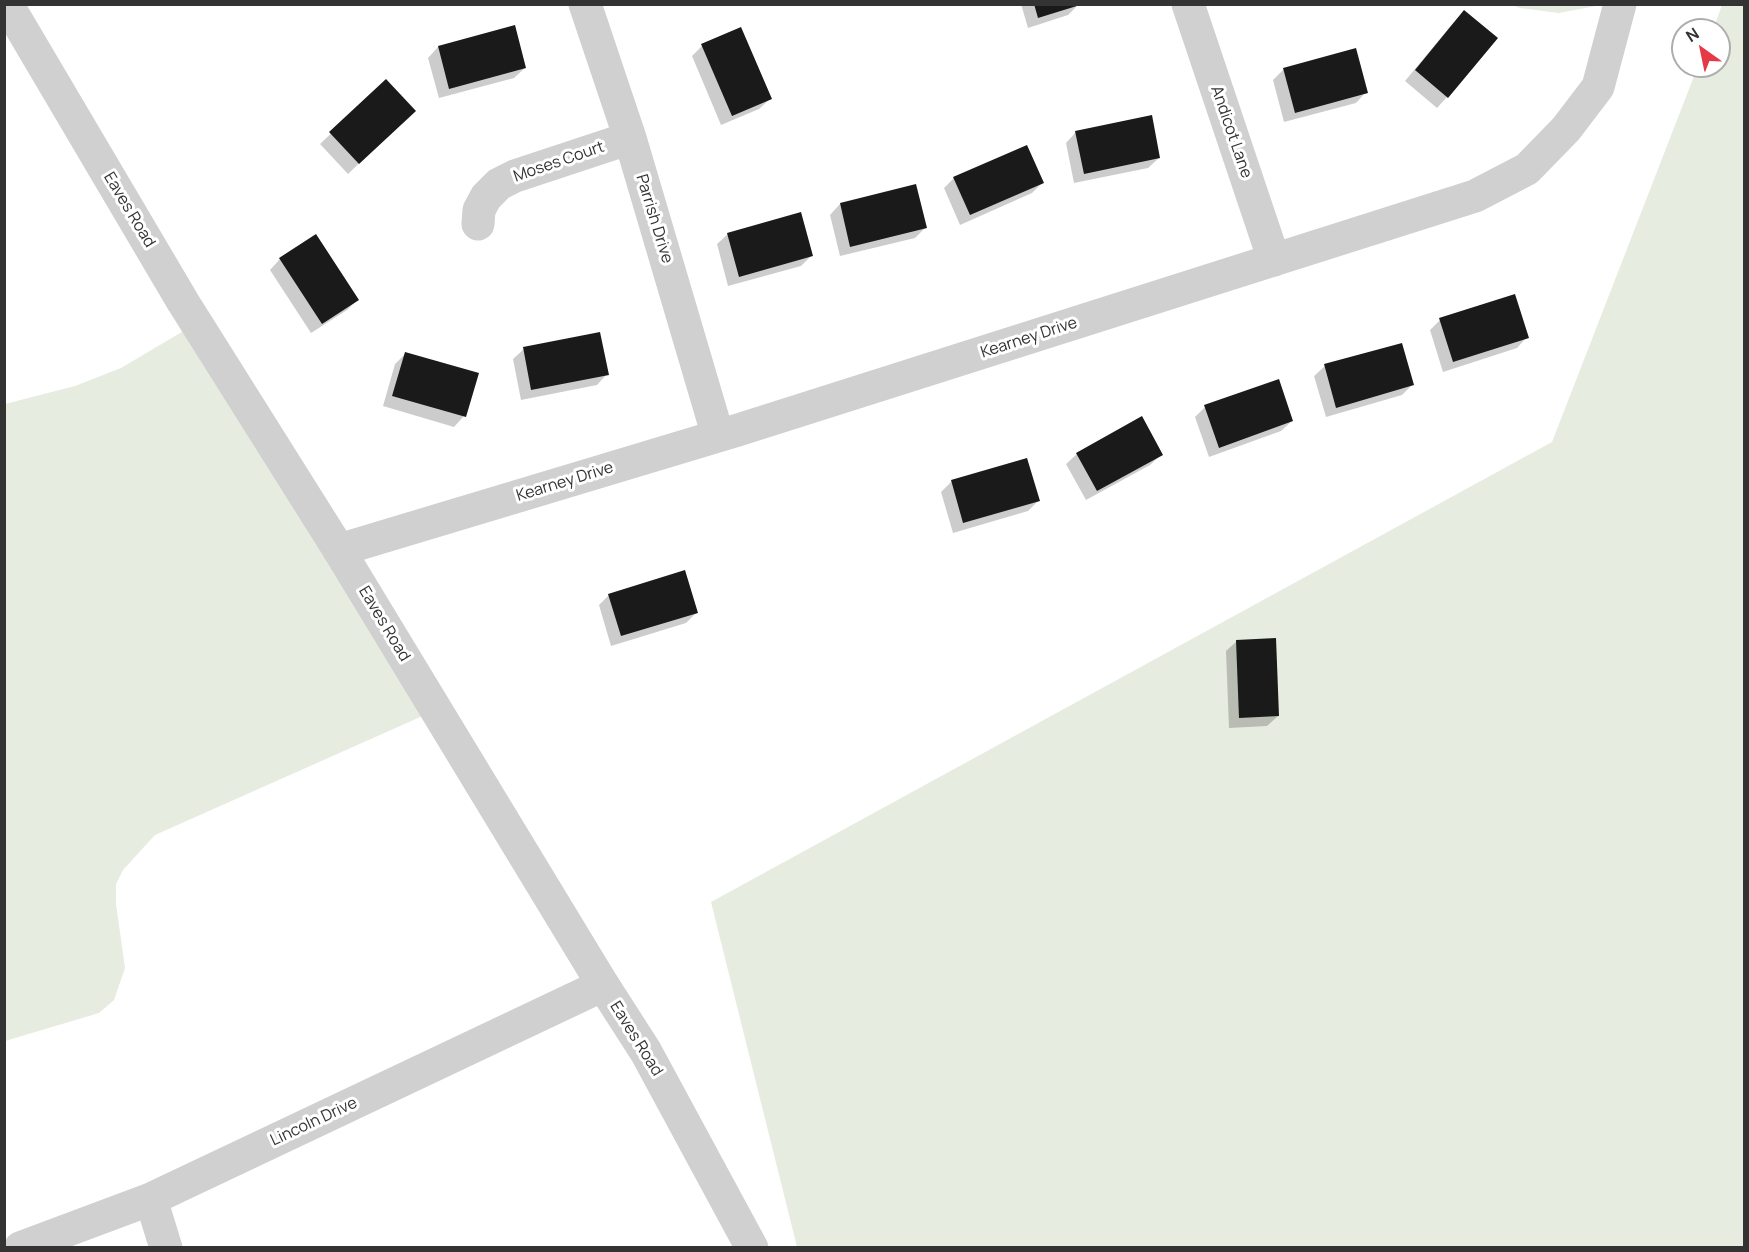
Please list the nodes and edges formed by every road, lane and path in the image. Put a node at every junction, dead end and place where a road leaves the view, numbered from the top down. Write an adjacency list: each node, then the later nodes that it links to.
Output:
1 (7, 4): 9 (street, Eaves Road)
2 (585, 4): 5 (street, Parrish Drive)
3 (1188, 4): 7 (street, Andicot Lane)
4 (1620, 4): 7 (street, Kearney Drive)
5 (630, 138): 6 (street, Moses Court); 8 (street, Parrish Drive)
6 (478, 224)
7 (1274, 260): 8 (street, Kearney Drive)
8 (718, 436): 9 (street, Kearney Drive)
9 (339, 550): 10 (street, Eaves Road)
10 (603, 985): 11 (street, Lincoln Drive); 14 (street, Eaves Road)
11 (151, 1199): 12 (street, Lincoln Drive); 13 (street)
12 (20, 1248)
13 (166, 1248)
14 (752, 1248)

